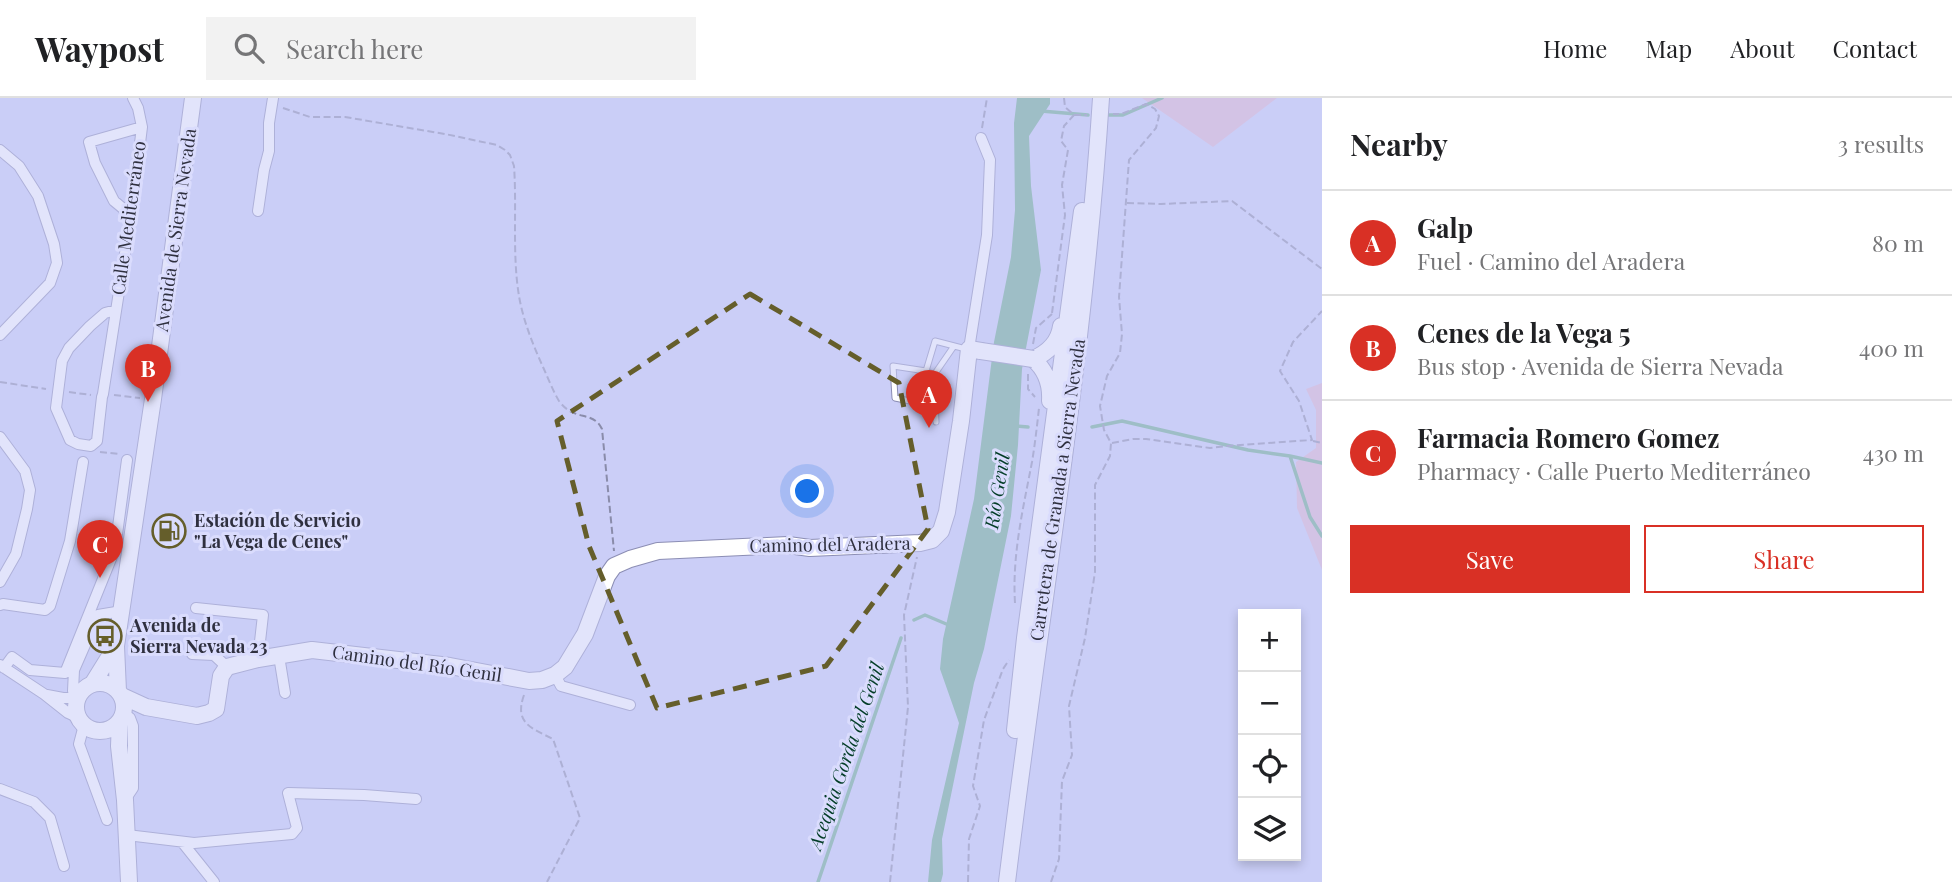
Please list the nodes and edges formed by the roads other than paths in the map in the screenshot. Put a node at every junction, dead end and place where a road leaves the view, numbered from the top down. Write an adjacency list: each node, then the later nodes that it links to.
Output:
1 (133, 98): 6 (street)
2 (193, 98): 31 (street, Avenida de Sierra Nevada)
3 (1094, 98): 11 (street, Carretera de Granada a Sierra Nevada)
4 (1101, 98): 12 (street, Carretera de Granada a Sierra Nevada)
5 (272, 102): 9 (street)
6 (142, 127): 10 (street, Calle Mediterráneo); 10 (street)
7 (981, 138): 15 (street, Camino del Aradera)
8 (0, 150): 14 (street)
9 (258, 211)
10 (131, 215): 13 (street, Calle Mediterráneo)
11 (1076, 256): 16 (street); 17 (street, Carretera de Granada a Sierra Nevada)
12 (1086, 284): 17 (street); 27 (street, Carretera de Granada a Sierra Nevada)
13 (116, 310): 13 (street, Calle Mediterráneo)
14 (0, 335)
15 (968, 349): 16 (street, bridge); 18 (lane); 19 (lane); 38 (street, Camino del Aradera)
16 (1035, 360): 17 (street); 23 (street)
17 (1062, 365): 23 (street, Carretera de Granada a Sierra Nevada); 27 (street)
18 (926, 371): 19 (lane); 20 (lane); 20 (lane)
19 (934, 375): 21 (lane)
20 (915, 401): 21 (lane)
21 (936, 410): 22 (lane)
22 (936, 422)
23 (1053, 427): 56 (street, Carretera de Granada a Sierra Nevada)
24 (0, 437): 28 (street)
25 (126, 458): 36 (street)
26 (83, 462): 29 (street)
27 (1058, 497): 57 (street, Carretera de Granada a Sierra Nevada)
28 (0, 582)
29 (0, 605)
30 (196, 608): 35 (street)
31 (122, 611): 32 (street, Avenida de Sierra Nevada); 42 (street)
32 (116, 646): 39 (street, Avenida de Sierra Nevada); 44 (street, Avenida de Sierra Nevada)
33 (192, 654): 37 (street)
34 (279, 656): 35 (street, Camino del Río Genil); 38 (street, Camino del Río Genil); 40 (street)
35 (258, 659): 37 (street, Camino del Río Genil)
36 (2, 667): 41 (street)
37 (227, 667): 44 (street)
38 (555, 675): 43 (street)
39 (93, 683): 42 (street); 44 (street)
40 (285, 693)
41 (44, 694): 42 (street); 45 (street)
42 (77, 697): 45 (street)
43 (630, 705)
44 (122, 706): 45 (street); 46 (street, Avenida de Sierra Nevada); 49 (street, Avenida de Sierra Nevada)
45 (86, 724): 46 (street, Avenida de Sierra Nevada); 50 (street)
46 (121, 775): 49 (street, Avenida de Sierra Nevada)
47 (0, 789): 53 (street)
48 (416, 799): 52 (street)
49 (125, 800): 51 (street, Avenida de Sierra Nevada)
50 (107, 820)
51 (127, 835): 52 (street); 54 (street, Avenida de Sierra Nevada)
52 (182, 842): 55 (street)
53 (64, 866)
54 (129, 882)
55 (214, 882)
56 (1000, 882)
57 (1007, 882)

